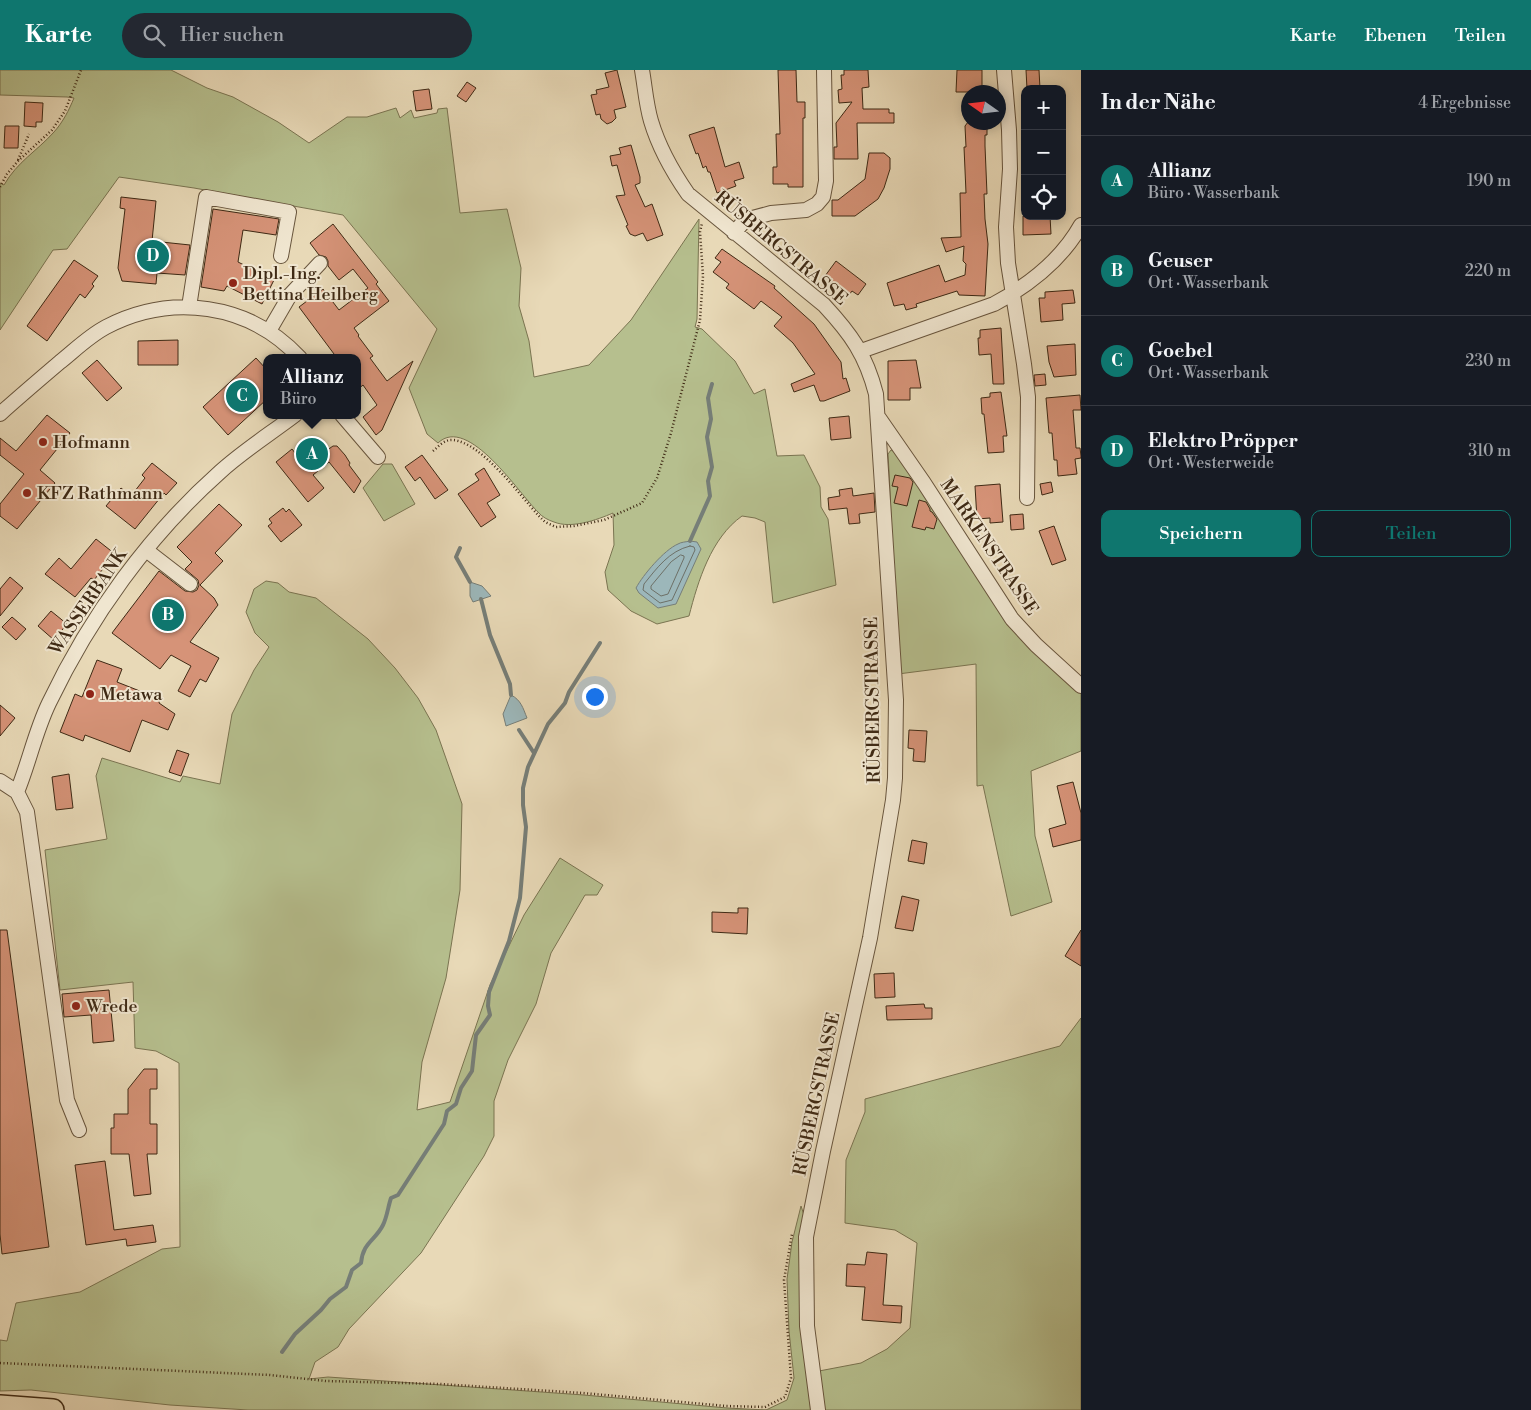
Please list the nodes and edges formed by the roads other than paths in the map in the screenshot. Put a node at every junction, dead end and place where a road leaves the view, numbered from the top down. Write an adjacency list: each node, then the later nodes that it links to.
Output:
1 (642, 70): 5 (street, RÜSBERGSTRASSE)
2 (824, 70): 5 (street)
3 (1004, 70): 8 (street)
4 (1081, 225): 8 (street)
5 (734, 233): 11 (street, RÜSBERGSTRASSE)
6 (281, 256): 9 (street)
7 (320, 263): 10 (street)
8 (1012, 294): 11 (street); 18 (street)
9 (189, 307): 10 (street); 13 (street)
10 (269, 331): 12 (street)
11 (861, 352): 14 (street, RÜSBERGSTRASSE)
12 (296, 354)
13 (0, 414)
14 (879, 417): 21 (street, MARKENSTRASSE); 27 (street, RÜSBERGSTRASSE)
15 (290, 419): 19 (street, WASSERBANK)
16 (345, 419): 17 (street)
17 (378, 457)
18 (1027, 498)
19 (146, 550): 20 (street); 23 (street, WASSERBANK)
20 (190, 584)
21 (1081, 686)
22 (0, 781): 23 (street)
23 (17, 792): 24 (street)
24 (79, 1130)
25 (0, 1406): 26 (highway)
26 (53, 1410)
27 (818, 1410)

